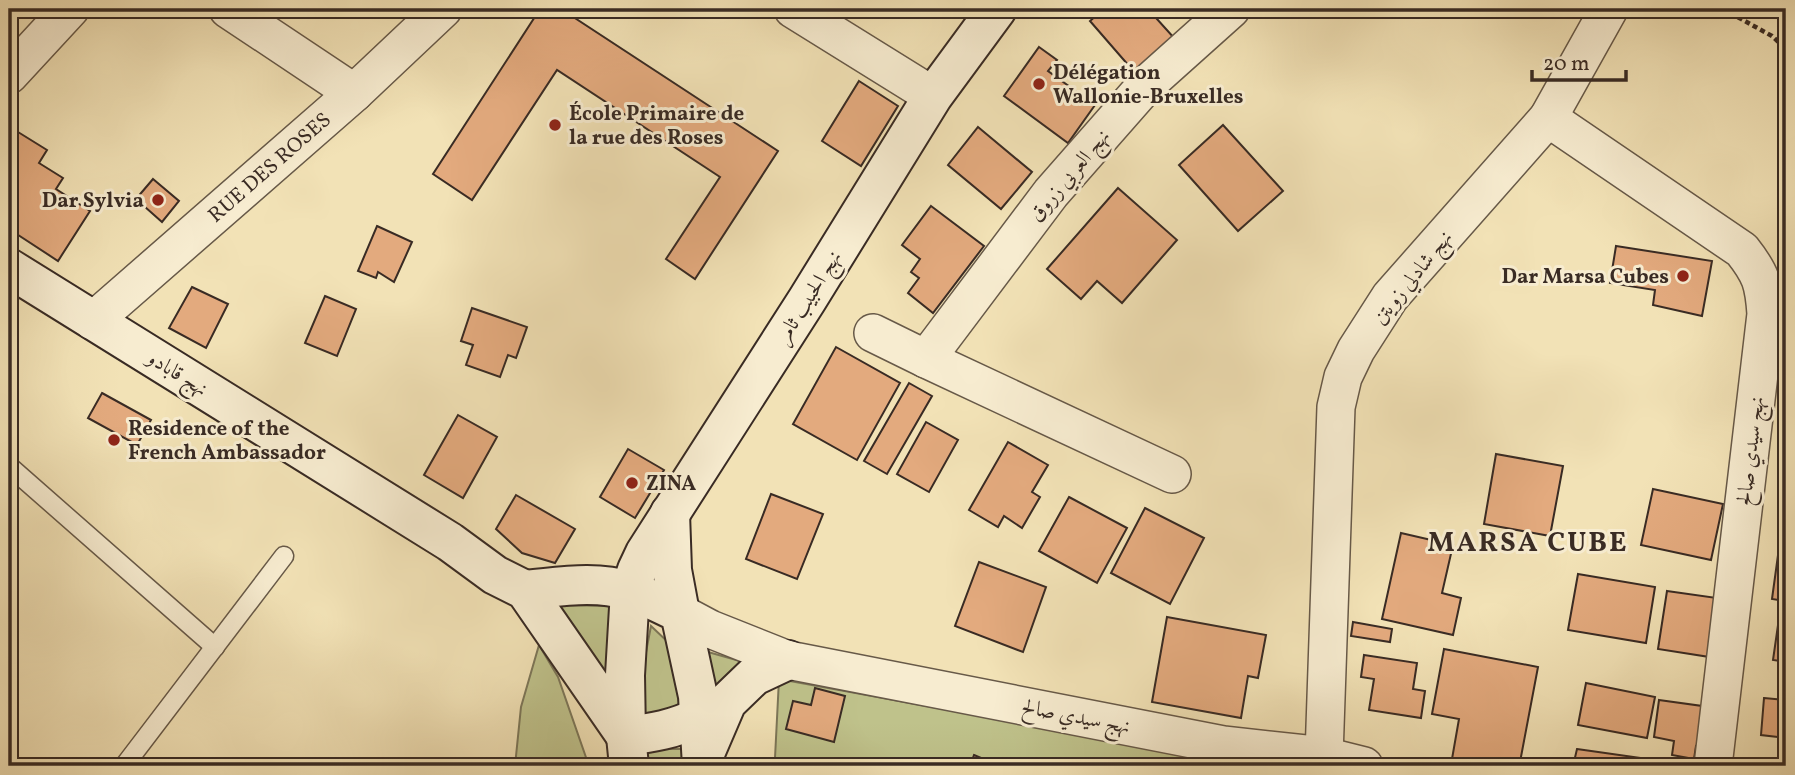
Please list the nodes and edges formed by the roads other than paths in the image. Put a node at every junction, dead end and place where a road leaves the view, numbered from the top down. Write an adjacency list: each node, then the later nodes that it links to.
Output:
1 (70, 9): 8 (street)
2 (228, 9): 9 (street)
3 (443, 9): 9 (street, RUE DES ROSES)
4 (793, 9): 10 (street)
5 (997, 9): 10 (street, نهج الحبيب ثامر)
6 (1231, 9): 15 (street, نهج العربي زروق)
7 (1609, 9): 11 (street, نهج شادلي زويتن)
8 (9, 75)
9 (354, 93): 13 (street, RUE DES ROSES)
10 (933, 96): 18 (street, نهج الحبيب ثامر)
11 (1548, 118): 27 (street, نهج شادلي زويتن); 31 (street, نهج سيدي صالح)
12 (9, 268): 13 (street, نهج قابادو)
13 (93, 321): 20 (street, نهج قابادو)
14 (873, 333): 15 (street)
15 (926, 359): 17 (street)
16 (9, 466): 23 (lane)
17 (1172, 474)
18 (670, 513): 21 (street, نهج الحبيب ثامر); 22 (street)
19 (284, 556): 23 (lane)
20 (525, 590): 21 (street); 26 (street)
21 (630, 591): 22 (street); 26 (street, نهج الحبيب ثامر)
22 (680, 613): 24 (street, نهج سيدي صالح); 25 (street)
23 (215, 647): 29 (lane)
24 (789, 660): 27 (street, نهج سيدي صالح); 28 (street)
25 (699, 718): 26 (street); 28 (street)
26 (627, 751)
27 (1323, 761): 30 (street, نهج سيدي صالح)
28 (702, 763)
29 (124, 766)
30 (1364, 766)
31 (1713, 766)

